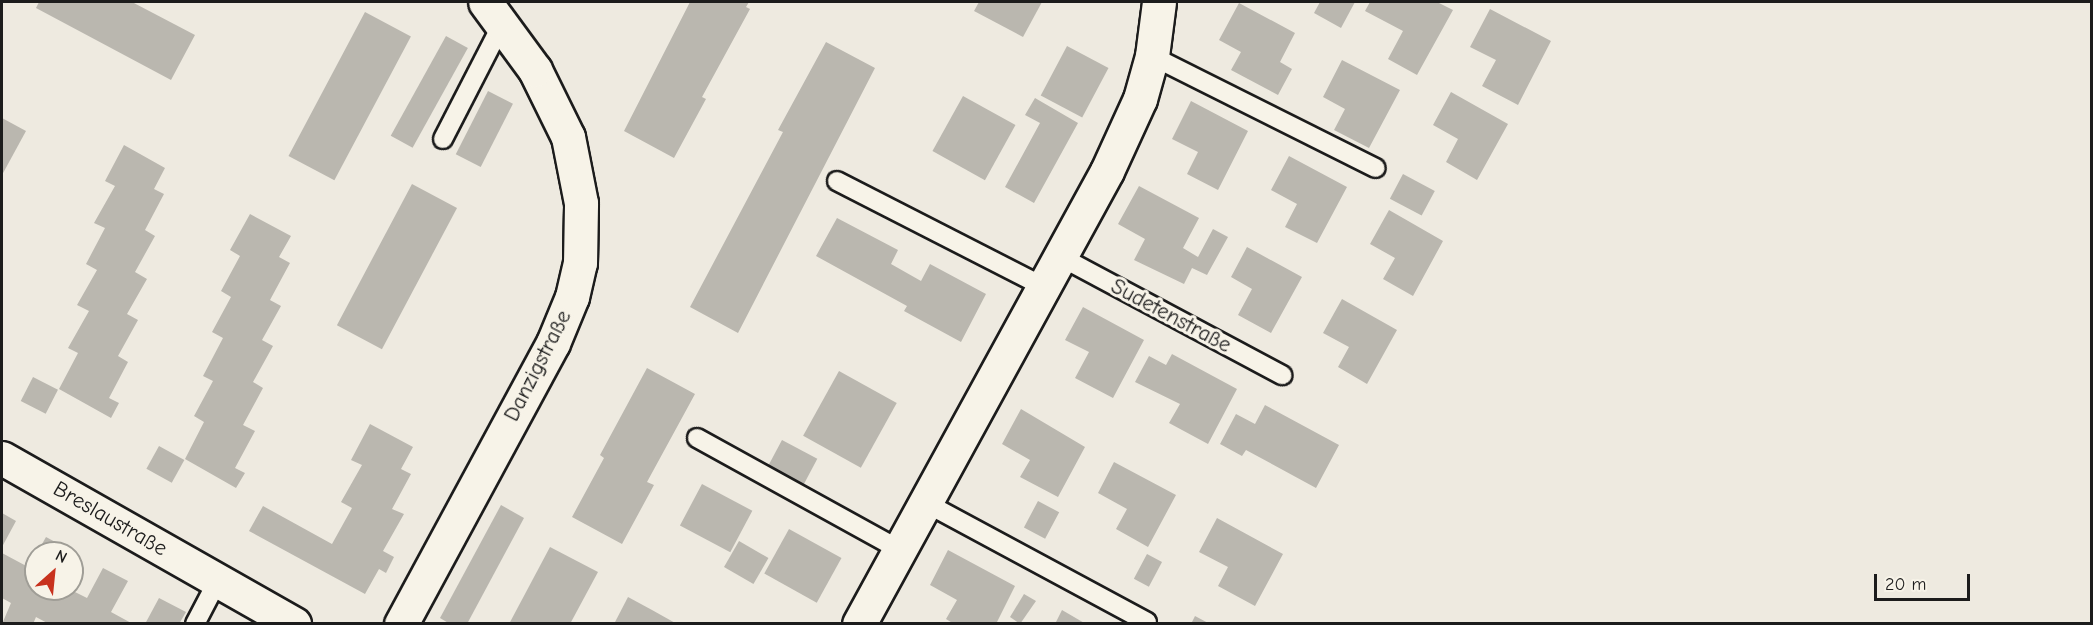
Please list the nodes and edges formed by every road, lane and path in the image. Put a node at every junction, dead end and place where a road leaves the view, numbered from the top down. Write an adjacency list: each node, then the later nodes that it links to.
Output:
1 (1159, 2): 3 (street)
2 (494, 13): 4 (lane); 18 (street, Danzigstraße)
3 (1152, 56): 5 (lane); 7 (street)
4 (443, 139)
5 (1376, 168)
6 (837, 181): 8 (lane)
7 (1060, 256): 8 (street); 9 (lane, Sudetenstraße)
8 (1044, 288): 12 (street)
9 (1282, 375)
10 (697, 438): 13 (lane)
11 (2, 458): 14 (street, Breslaustraße)
12 (926, 503): 13 (street); 15 (lane)
13 (900, 550): 19 (street)
14 (218, 580): 16 (lane); 17 (street, Breslaustraße)
15 (1147, 622)
16 (195, 624)
17 (294, 624)
18 (401, 624)
19 (859, 624)

